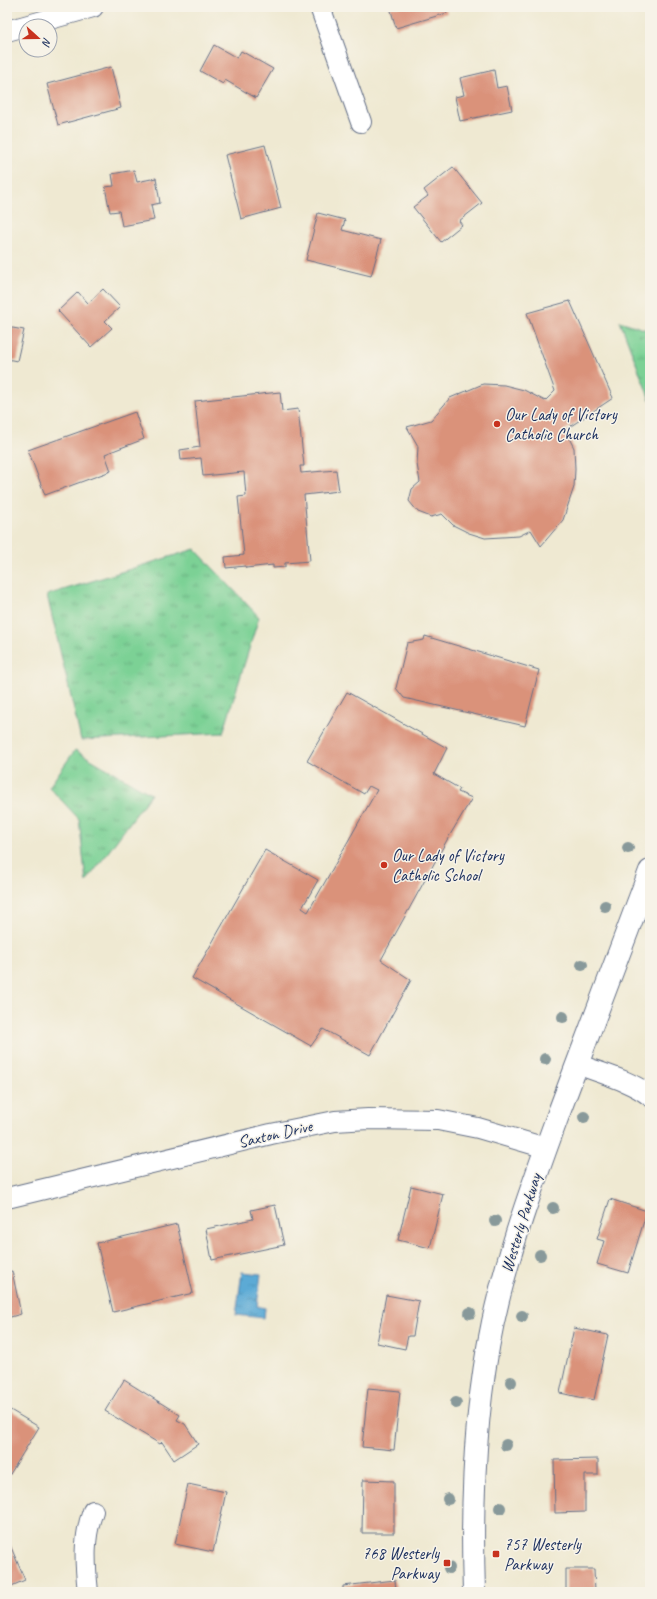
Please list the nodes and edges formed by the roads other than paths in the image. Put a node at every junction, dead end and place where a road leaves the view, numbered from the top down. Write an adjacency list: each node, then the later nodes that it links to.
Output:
1 (93, 7): 3 (street)
2 (320, 7): 4 (street)
3 (7, 31)
4 (361, 122)
5 (650, 871): 6 (main road, Westerly Parkway)
6 (577, 1064): 7 (street); 8 (main road, Westerly Parkway)
7 (650, 1096)
8 (546, 1148): 9 (street, Saxton Drive); 12 (main road, Westerly Parkway)
9 (7, 1198)
10 (93, 1511): 11 (street)
11 (88, 1592)
12 (474, 1592)

